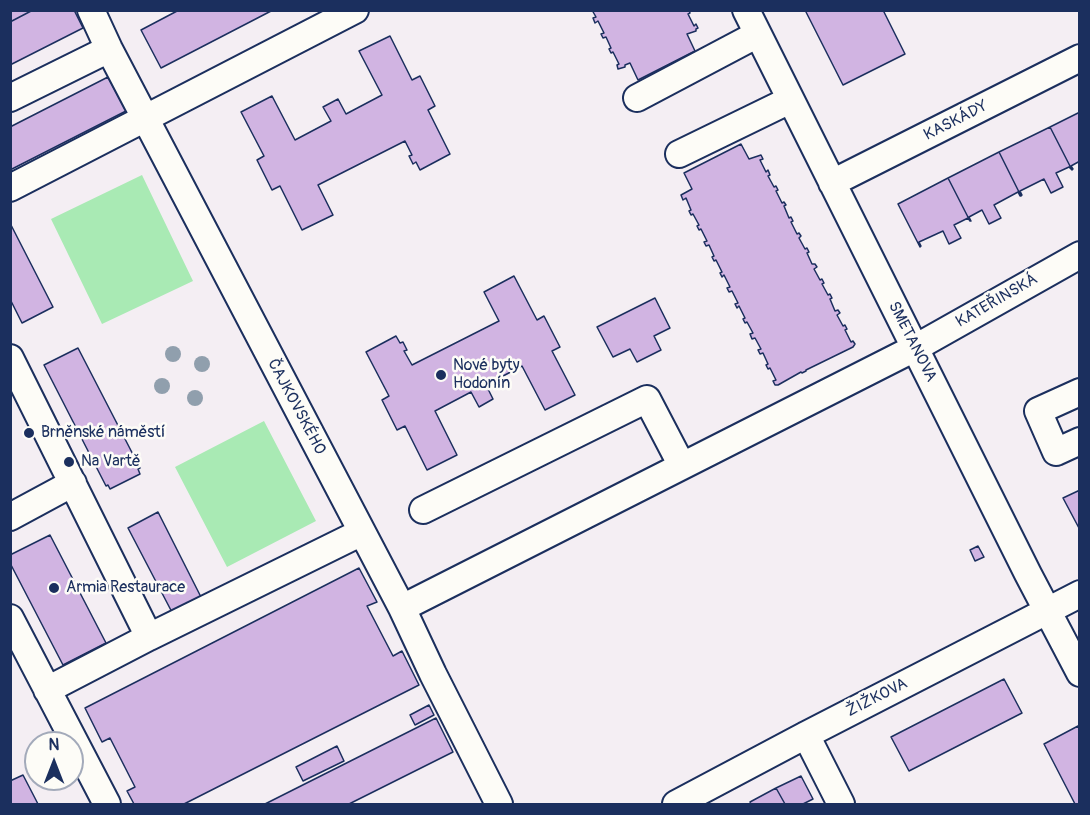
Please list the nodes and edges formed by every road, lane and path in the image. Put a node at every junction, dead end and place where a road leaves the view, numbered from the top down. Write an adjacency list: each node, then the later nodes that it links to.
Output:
1 (91, 10): 5 (street, ČAJKOVSKÉHO)
2 (355, 10): 10 (street)
3 (746, 10): 4 (street, SMETANOVA)
4 (758, 34): 8 (street); 9 (street, SMETANOVA)
5 (109, 49): 7 (street); 10 (street, ČAJKOVSKÉHO)
6 (1080, 58): 12 (street, KASKÁDY)
7 (10, 98)
8 (637, 98)
9 (790, 100): 11 (street); 12 (street, SMETANOVA)
10 (146, 118): 13 (street); 23 (street, ČAJKOVSKÉHO)
11 (679, 154)
12 (832, 183): 15 (street, SMETANOVA)
13 (10, 188)
14 (1080, 255): 15 (street, KATEŘINSKÁ)
15 (915, 348): 19 (street, KATEŘINSKÁ); 26 (street, SMETANOVA)
16 (14, 372): 20 (street)
17 (1080, 392): 18 (street)
18 (1080, 441)
19 (682, 466): 21 (street); 25 (street, KATEŘINSKÁ)
20 (73, 483): 22 (street); 28 (street)
21 (423, 510)
22 (10, 517)
23 (362, 532): 25 (street, ČAJKOVSKÉHO); 28 (street)
24 (1080, 594): 26 (street, ŽIŽKOVA)
25 (402, 608): 33 (street, ČAJKOVSKÉHO)
26 (1048, 611): 29 (street, SMETANOVA); 31 (street, ŽIŽKOVA)
27 (10, 618): 30 (street)
28 (149, 637): 30 (street)
29 (1080, 673)
30 (47, 690): 32 (street)
31 (806, 735): 34 (street, ŽIŽKOVA); 35 (street)
32 (107, 804)
33 (499, 804)
34 (676, 804)
35 (841, 804)

